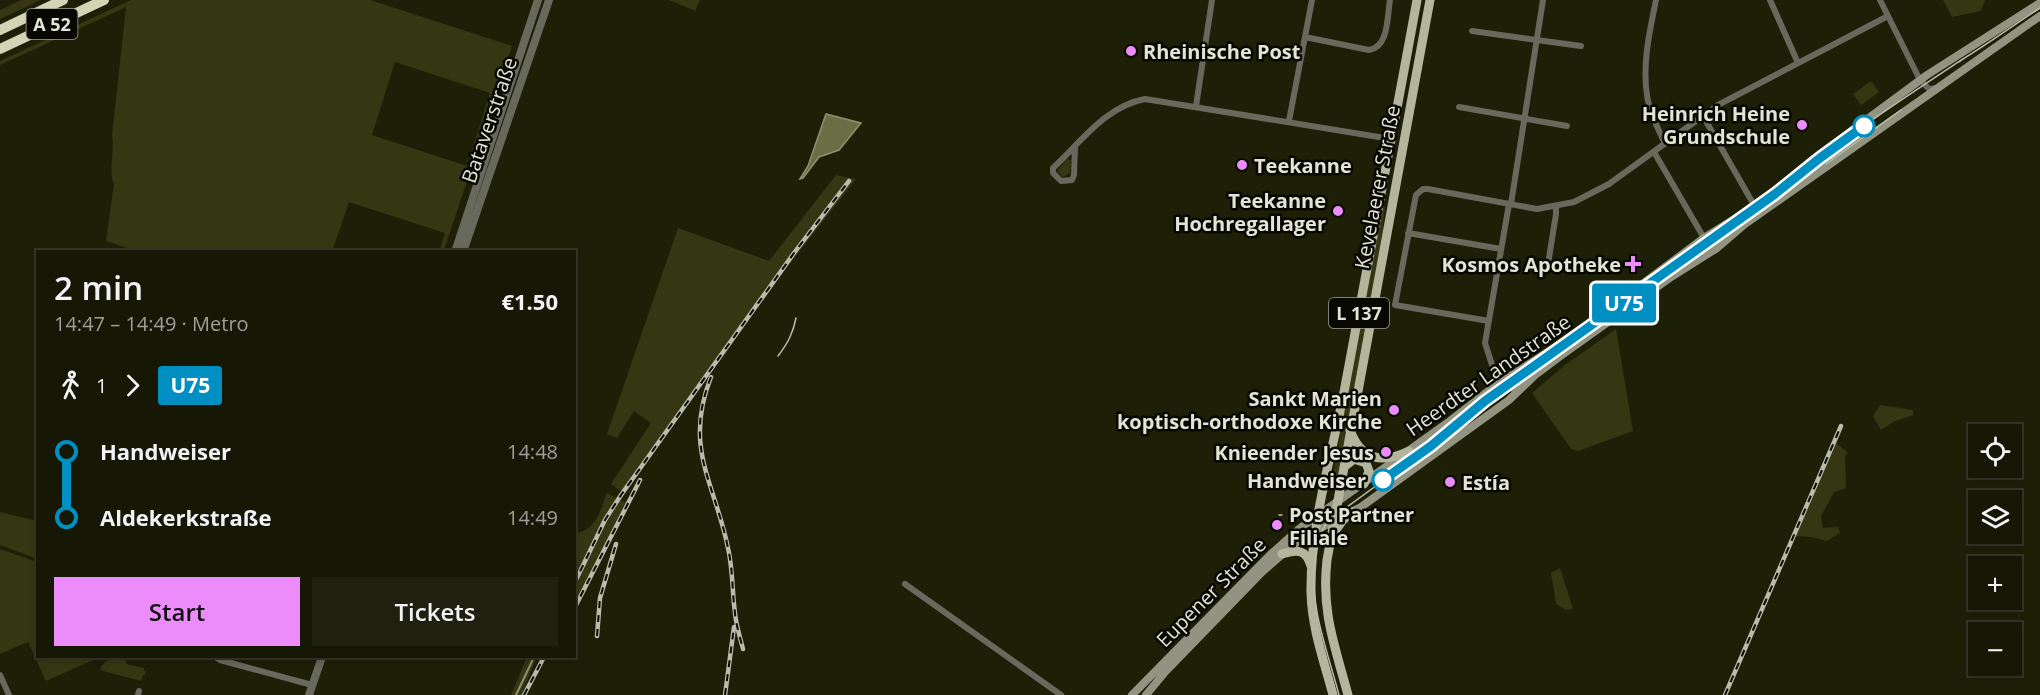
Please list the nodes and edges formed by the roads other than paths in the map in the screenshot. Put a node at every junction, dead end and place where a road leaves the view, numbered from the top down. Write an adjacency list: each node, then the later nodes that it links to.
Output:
1 (63, 0): 17 (highway, A 52)
2 (104, 0): 22 (highway, A 52)
3 (538, 0): 43 (street, Bataverstraße)
4 (549, 0): 44 (street, Bataverstraße)
5 (1212, 0): 27 (street)
6 (1312, 0): 19 (street)
7 (1390, 0): 19 (street)
8 (1417, 0): 33 (main road, Kevelaerer Straße / L 137)
9 (1430, 0): 49 (main road, Kevelaerer Straße / L 137)
10 (1543, 0): 20 (street)
11 (1656, 0): 34 (street)
12 (1770, 0): 23 (street)
13 (1880, 0): 15 (street)
14 (2040, 3): 24 (main road, Heerdter Landstraße)
15 (1888, 16): 23 (street); 25 (street)
16 (2040, 16): 26 (main road, Heerdter Landstraße)
17 (0, 30)
18 (1472, 31): 20 (street)
19 (1305, 37): 31 (street)
20 (1538, 40): 21 (street); 30 (street)
21 (1581, 46)
22 (0, 49)
23 (1798, 63): 29 (street)
24 (1935, 71): 25 (main road, Heerdter Landstraße); 26 (main road)
25 (1920, 80): 26 (street); 38 (main road, Heerdter Landstraße)
26 (1940, 87): 48 (main road, Heerdter Landstraße)
27 (1196, 106): 31 (street); 35 (street)
28 (1460, 107): 30 (street)
29 (1703, 116): 34 (street); 38 (street)
30 (1525, 119): 32 (street); 37 (street)
31 (1289, 121): 33 (street)
32 (1567, 126)
33 (1391, 139): 55 (main road, Kevelaerer Straße / L 137)
34 (1665, 144): 36 (street)
35 (1075, 147): 35 (street)
36 (1654, 152): 39 (street); 41 (street)
37 (1510, 204): 39 (street); 40 (street); 42 (street)
38 (1754, 205): 41 (main road, Heerdter Landstraße)
39 (1556, 207): 45 (street)
40 (1408, 233): 42 (street); 46 (street)
41 (1704, 238): 47 (main road, Heerdter Landstraße)
42 (1501, 249): 46 (street)
43 (456, 250)
44 (464, 250)
45 (1548, 264)
46 (1489, 321): 47 (street)
47 (1501, 382): 48 (street); 50 (main road, Heerdter Landstraße)
48 (1518, 392): 54 (main road, Heerdter Landstraße)
49 (1350, 430): 50 (main road); 51 (main road, Kevelaerer Straße / L 137)
50 (1409, 451): 52 (main road, Heerdter Landstraße)
51 (1342, 469): 52 (main road); 53 (main road, Kevelaerer Straße / L 137)
52 (1364, 484): 53 (main road, Heerdter Landstraße)
53 (1336, 504): 55 (main road, Heerdter Landstraße); 56 (main road, Kevelaerer Straße / L 137)
54 (1353, 512): 56 (main road, Heerdter Landstraße); 58 (main road)
55 (1317, 516): 57 (main road, L 137); 69 (main road, Eupener Straße)
56 (1333, 522): 57 (main road, Heerdter Landstraße); 58 (main road, L 137)
57 (1315, 530): 59 (main road, Eupener Straße); 60 (main road, L 137)
58 (1330, 538): 72 (main road, L 137)
59 (1282, 554): 60 (main road); 70 (main road, Eupener Straße)
60 (1312, 568): 71 (main road, L 137)
61 (904, 584): 68 (street)
62 (322, 658): 65 (street)
63 (218, 659): 65 (street)
64 (0, 675): 66 (street)
65 (312, 685): 67 (street)
66 (9, 695)
67 (309, 695)
68 (1061, 695)
69 (1132, 695)
70 (1146, 695)
71 (1333, 695)
72 (1348, 695)

